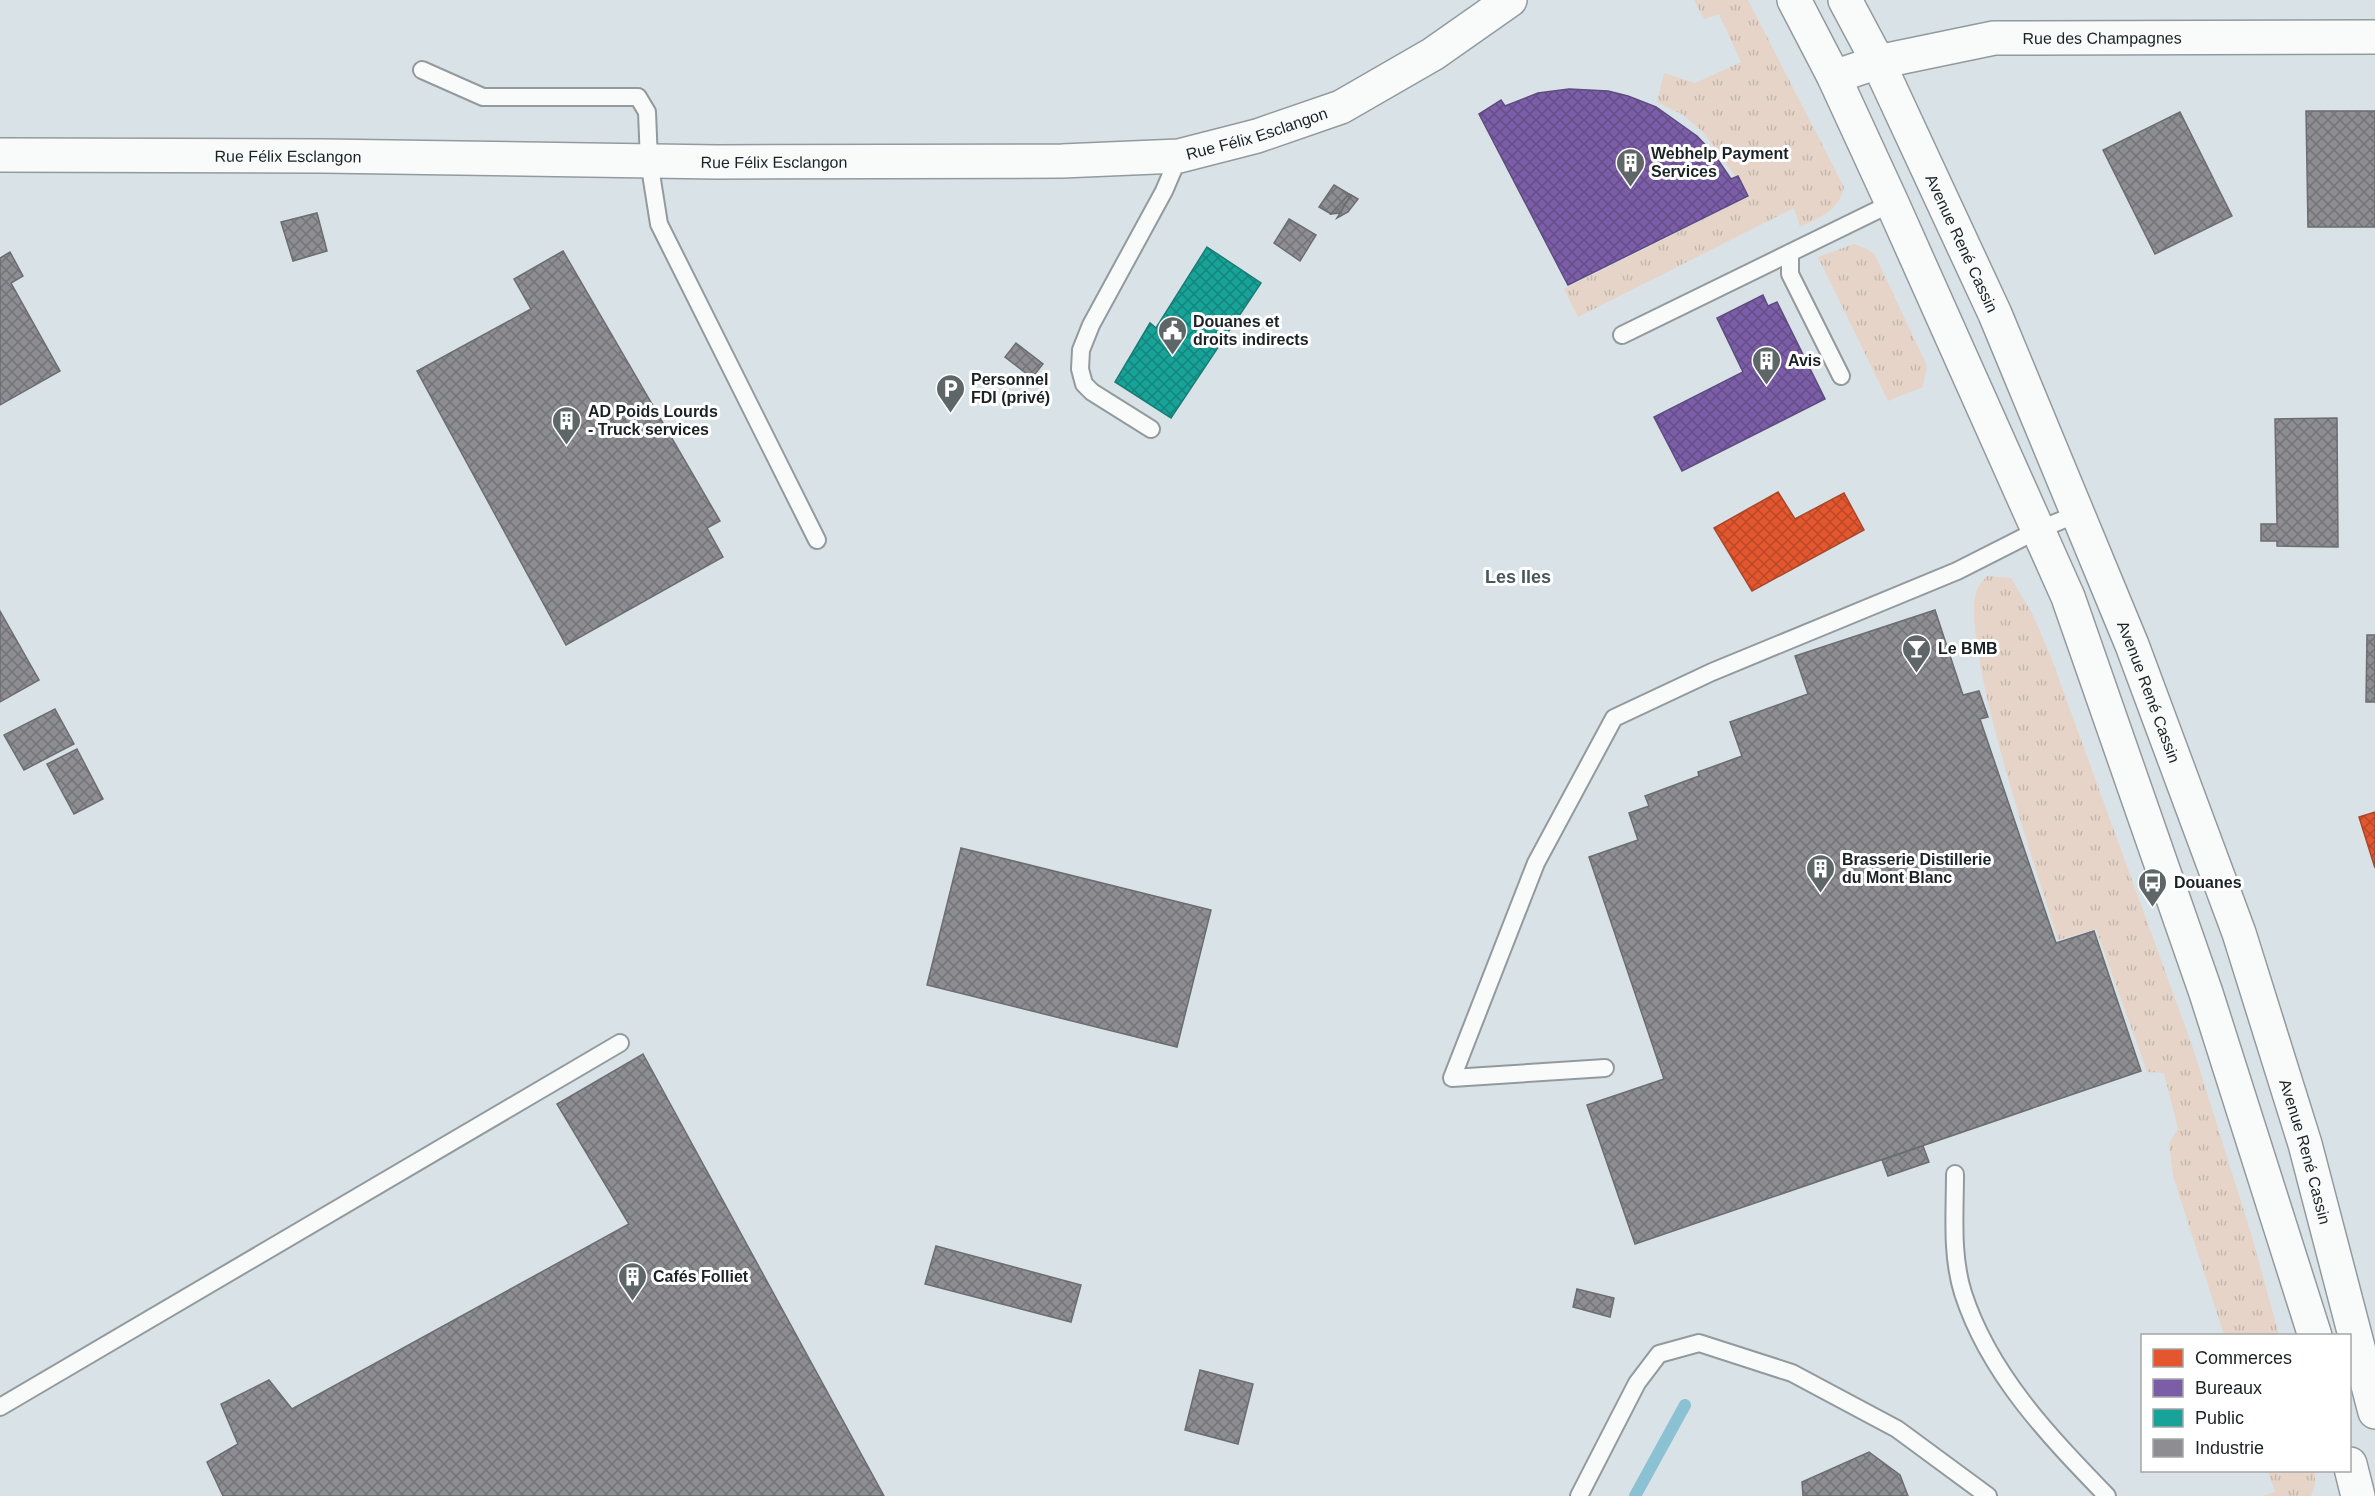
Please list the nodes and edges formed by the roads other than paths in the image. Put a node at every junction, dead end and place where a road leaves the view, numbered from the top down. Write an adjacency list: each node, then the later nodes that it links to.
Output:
1 (1510, 0): 9 (main road, Rue Félix Esclangon)
2 (1794, 0): 7 (main road)
3 (1845, 0): 5 (main road, Avenue René Cassin)
4 (2375, 37): 5 (main road, Rue des Champagnes)
5 (1878, 62): 7 (main road, Rue des Champagnes); 16 (main road, Avenue René Cassin)
6 (422, 70): 10 (lane)
7 (1834, 77): 11 (main road)
8 (0, 155): 10 (main road, Rue Félix Esclangon)
9 (1179, 156): 10 (main road, Rue Félix Esclangon); 15 (lane)
10 (649, 161): 18 (lane)
11 (1892, 203): 12 (lane); 17 (main road)
12 (1790, 253): 13 (lane); 14 (lane)
13 (1622, 335)
14 (1841, 376)
15 (1151, 429)
16 (2077, 514): 17 (lane); 24 (main road, Avenue René Cassin)
17 (2038, 530): 20 (lane); 22 (main road)
18 (817, 540)
19 (620, 1043): 23 (lane)
20 (1605, 1068)
21 (1955, 1174): 28 (lane)
22 (2314, 1334)
23 (0, 1407)
24 (2375, 1412)
25 (2351, 1471): 29 (main road)
26 (1579, 1496): 27 (lane)
27 (1988, 1496)
28 (2108, 1496)
29 (2358, 1496)

